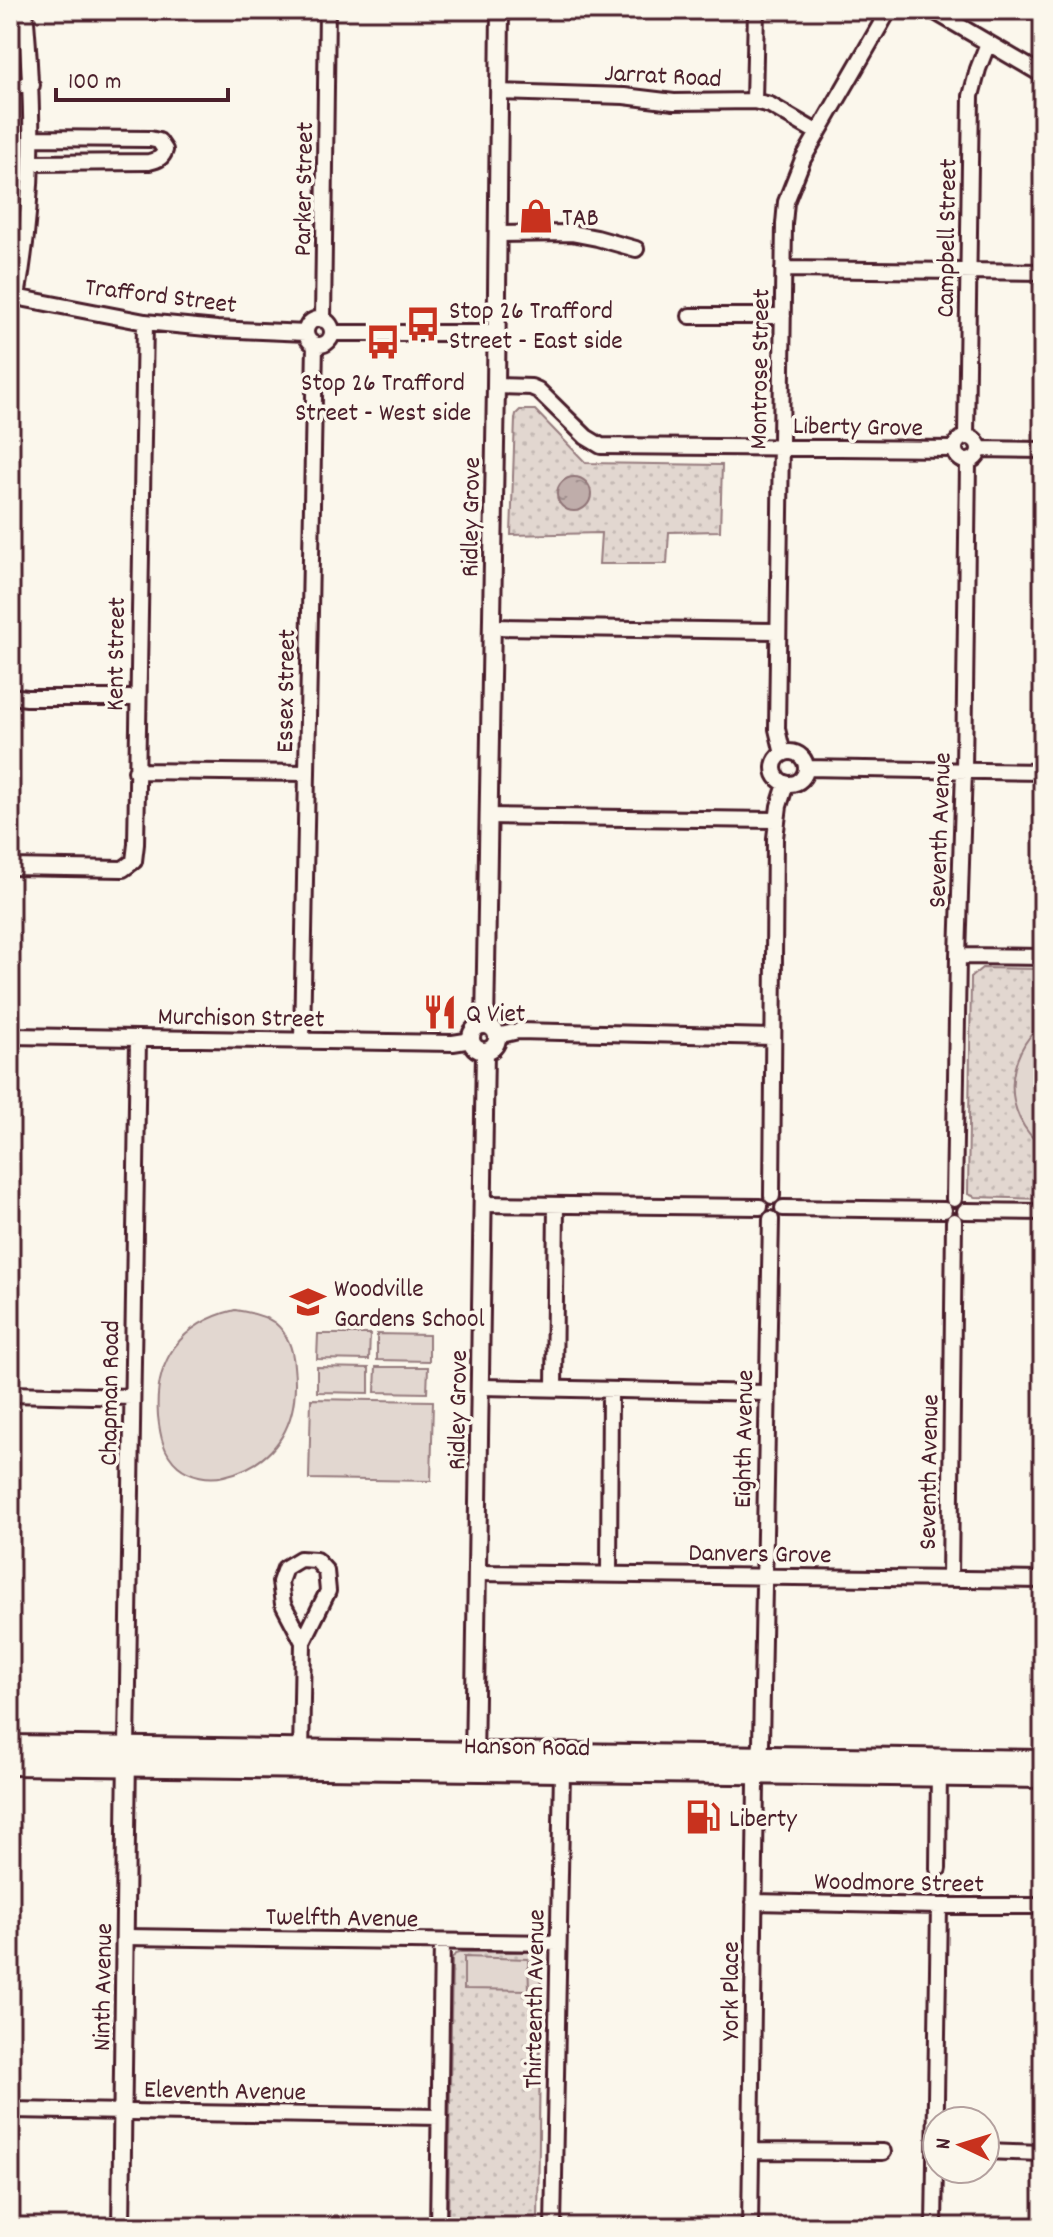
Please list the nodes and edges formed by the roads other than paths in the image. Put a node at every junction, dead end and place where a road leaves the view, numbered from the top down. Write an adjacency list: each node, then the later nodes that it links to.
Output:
1 (25, 10): 10 (street)
2 (327, 10): 25 (street, Parker Street)
3 (500, 10): 11 (street, Ridley Grove)
4 (756, 10): 12 (street)
5 (889, 10): 13 (street, Montrose Street)
6 (932, 10): 7 (street)
7 (988, 43): 8 (street); 19 (street, Campbell Street)
8 (1043, 75)
9 (10, 85): 10 (street)
10 (32, 85): 14 (street)
11 (499, 92): 12 (street, Jarrat Road); 16 (street, Ridley Grove)
12 (754, 101): 13 (street, Jarrat Road)
13 (818, 133): 18 (street, Montrose Street)
14 (32, 138): 15 (street); 15 (street)
15 (32, 163): 21 (street)
16 (497, 234): 17 (street); 26 (street, Ridley Grove)
17 (636, 249)
18 (783, 269): 19 (street); 23 (street, Montrose Street)
19 (968, 270): 20 (street); 29 (street, Campbell Street)
20 (1043, 272)
21 (14, 297): 24 (street, Trafford Street)
22 (690, 316): 23 (street)
23 (783, 316): 30 (street, Montrose Street)
24 (145, 322): 27 (street, Trafford Street); 38 (street, Kent Street)
25 (327, 326): 26 (street); 27 (street); 27 (street)
26 (495, 333): 28 (street, Ridley Grove)
27 (310, 338): 44 (street, Essex Street)
28 (496, 386): 30 (street, Liberty Grove); 35 (street, Ridley Grove)
29 (966, 437): 31 (street); 32 (street)
30 (781, 448): 31 (street, Liberty Grove); 36 (street, Montrose Street)
31 (955, 449): 34 (street)
32 (979, 449): 33 (street); 34 (street)
33 (1043, 450)
34 (968, 462): 41 (street, Seventh Avenue)
35 (491, 627): 36 (street); 46 (street, Ridley Grove)
36 (777, 631): 39 (street, Montrose Street)
37 (10, 696): 38 (street)
38 (137, 698): 42 (street, Kent Street)
39 (783, 754): 40 (street); 45 (street)
40 (806, 768): 41 (street); 45 (street)
41 (964, 770): 43 (street); 49 (street, Seventh Avenue)
42 (136, 771): 44 (street); 48 (street, Kent Street)
43 (1043, 772)
44 (307, 773): 55 (street, Essex Street)
45 (786, 784): 47 (street)
46 (488, 816): 47 (street); 51 (street, Ridley Grove)
47 (776, 820): 53 (street)
48 (10, 867)
49 (958, 956): 50 (street); 62 (street, Seventh Avenue)
50 (1043, 957)
51 (491, 1030): 53 (street); 56 (street); 56 (street)
52 (10, 1036): 54 (street, Murchison Street)
53 (773, 1037): 57 (street)
54 (138, 1039): 55 (street, Murchison Street); 70 (street, Chapman Road)
55 (302, 1040): 56 (street, Murchison Street)
56 (478, 1046): 58 (street, Ridley Grove)
57 (772, 1196): 60 (street); 61 (street)
58 (483, 1204): 59 (street); 65 (street, Ridley Grove)
59 (556, 1205): 60 (street); 66 (street)
60 (760, 1207): 64 (street)
61 (783, 1208): 62 (street); 64 (street)
62 (954, 1210): 63 (street); 74 (street, Seventh Avenue)
63 (1043, 1212)
64 (771, 1219): 68 (street, Eighth Avenue)
65 (481, 1387): 66 (street); 71 (street, Ridley Grove)
66 (554, 1388): 67 (street)
67 (610, 1390): 68 (street); 72 (street)
68 (766, 1393): 73 (street, Eighth Avenue)
69 (10, 1394): 70 (street)
70 (132, 1397): 78 (street, Chapman Road)
71 (477, 1573): 72 (street, Danvers Grove); 80 (street, Ridley Grove)
72 (609, 1574): 73 (street, Danvers Grove)
73 (764, 1576): 74 (street, Danvers Grove); 84 (street, Eighth Avenue)
74 (950, 1579): 75 (street, Danvers Grove)
75 (1043, 1580)
76 (303, 1642): 76 (street); 79 (street)
77 (10, 1746): 78 (main road, Hanson Road)
78 (127, 1756): 79 (main road, Hanson Road); 83 (main road, Hanson Road); 91 (street, Ninth Avenue)
79 (301, 1759): 80 (main road, Hanson Road)
80 (474, 1761): 82 (main road, Hanson Road)
81 (1043, 1761): 85 (main road, Hanson Road)
82 (566, 1763): 84 (main road, Hanson Road); 93 (street, Thirteenth Avenue)
83 (10, 1764)
84 (759, 1765): 85 (main road, Hanson Road); 88 (street, York Place)
85 (939, 1768): 86 (main road, Hanson Road); 87 (street)
86 (1043, 1777)
87 (938, 1869)
88 (754, 1902): 89 (street, Woodmore Street); 98 (street, York Place)
89 (939, 1906): 90 (street, Woodmore Street); 94 (street)
90 (1043, 1906)
91 (125, 1937): 92 (street, Twelfth Avenue); 96 (street, Ninth Avenue)
92 (442, 1942): 93 (street, Twelfth Avenue); 97 (street)
93 (558, 1943): 105 (street, Thirteenth Avenue)
94 (937, 2105)
95 (10, 2110): 96 (street, Eleventh Avenue)
96 (123, 2112): 97 (street, Eleventh Avenue); 103 (street, Ninth Avenue)
97 (440, 2117): 104 (street)
98 (752, 2151): 99 (street); 106 (street, York Place)
99 (883, 2152)
100 (1001, 2152): 101 (street)
101 (1043, 2153)
102 (935, 2185): 107 (street)
103 (121, 2227)
104 (438, 2227)
105 (553, 2227)
106 (750, 2227)
107 (934, 2227)

